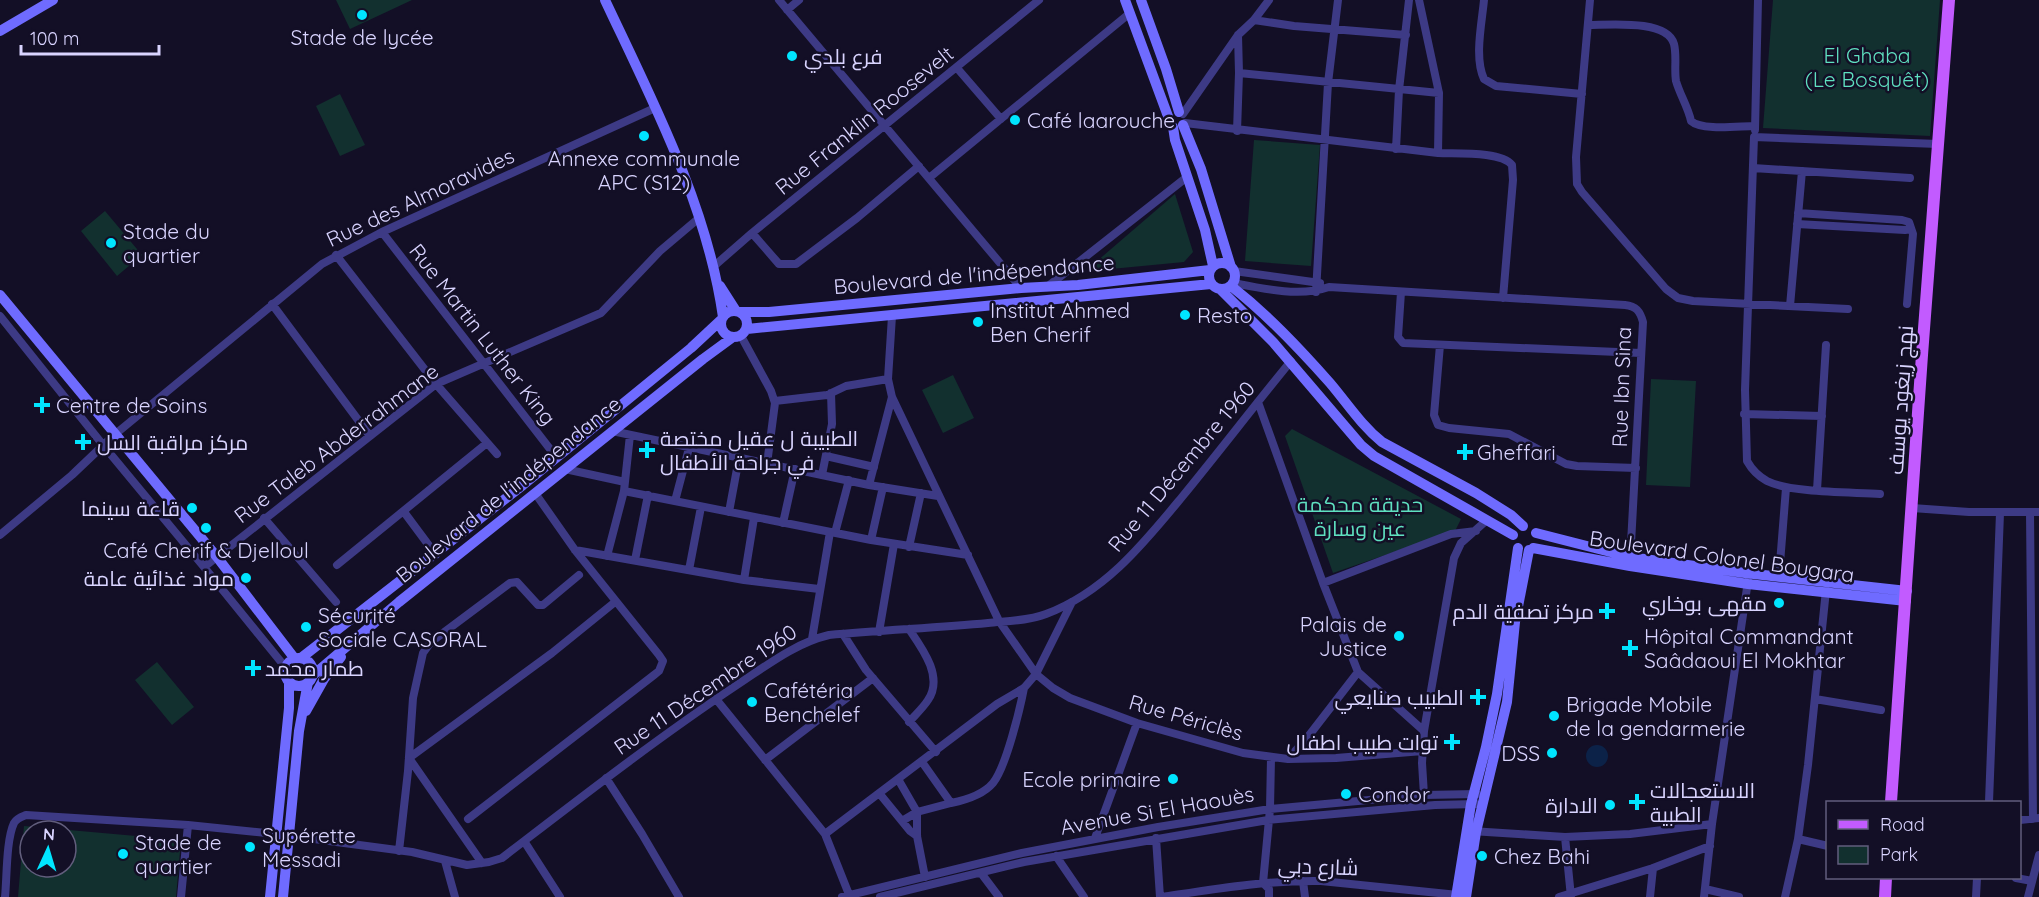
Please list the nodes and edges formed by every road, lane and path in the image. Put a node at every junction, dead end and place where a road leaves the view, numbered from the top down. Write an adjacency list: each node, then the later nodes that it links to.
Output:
1 (53, 0): 20 (main road)
2 (605, 0): 30 (main road)
3 (778, 0): 16 (street)
4 (799, 0): 16 (street)
5 (1039, 0): 24 (street, Rue Franklin Roosevelt)
6 (1125, 0): 17 (main road)
7 (1141, 0): 32 (main road)
8 (1338, 0): 21 (street)
9 (1409, 0): 23 (street)
10 (1419, 0): 28 (street)
11 (1484, 0): 29 (street)
12 (1590, 0): 19 (street)
13 (1758, 0): 33 (street)
14 (1949, 0): 38 (main road, نهج زيغود يوسف)
15 (1265, 2): 18 (street)
16 (787, 10): 34 (street)
17 (1130, 13): 31 (street); 32 (main road)
18 (1254, 20): 21 (street); 22 (street)
19 (1588, 26): 29 (street); 33 (street)
20 (1, 29)
21 (1333, 29): 23 (street); 26 (street)
22 (1238, 34): 25 (street); 32 (street)
23 (1406, 35): 27 (street)
24 (957, 68): 31 (street); 34 (street, Rue Franklin Roosevelt)
25 (1239, 73): 26 (street); 35 (street)
26 (1328, 83): 27 (street); 37 (street)
27 (1399, 90): 28 (street); 39 (street)
28 (1439, 93): 40 (street)
29 (1582, 94): 69 (street)
30 (655, 108): 48 (main road); 51 (street, Rue des Almoravides)
31 (1001, 119): 45 (street)
32 (1179, 120): 35 (street); 44 (main road); 56 (main road)
33 (1755, 126): 36 (street)
34 (884, 127): 41 (street); 52 (street, Rue Franklin Roosevelt)
35 (1237, 131): 37 (street)
36 (1754, 137): 38 (street); 42 (street)
37 (1325, 140): 39 (street); 57 (street)
38 (1938, 144): 124 (main road, نهج زيغود يوسف)
39 (1396, 149): 40 (street)
40 (1438, 153): 67 (street)
41 (919, 166): 45 (street); 52 (street)
42 (1753, 168): 43 (street); 69 (street)
43 (1802, 171): 46 (street); 47 (street)
44 (1187, 177): 55 (main road); 60 (street)
45 (929, 178): 62 (street)
46 (1910, 178)
47 (1798, 213): 49 (street); 50 (street)
48 (699, 218): 54 (main road); 83 (street, Rue Taleb Abderrahmane)
49 (1797, 224): 50 (street); 72 (street)
50 (1910, 226): 70 (street)
51 (382, 232): 53 (street, Rue des Almoravides); 83 (street, Rue Martin Luther King)
52 (752, 233): 54 (street, Rue Franklin Roosevelt)
53 (336, 255): 68 (street, Rue des Almoravides); 87 (street)
54 (713, 267): 58 (main road)
55 (1212, 268): 56 (main road, Boulevard de l'indépendance); 59 (main road); 60 (main road, Boulevard de l'indépendance)
56 (1233, 269): 57 (street); 59 (main road)
57 (1317, 281): 61 (street); 64 (street)
58 (718, 284): 74 (main road); 77 (main road)
59 (1224, 286): 64 (street); 71 (main road, Boulevard de l'indépendance); 82 (main road); 133 (main road)
60 (1047, 287): 62 (main road, Boulevard de l'indépendance)
61 (1329, 287): 64 (street); 65 (street, Rue Ibn Sina)
62 (1021, 288): 63 (main road, Boulevard de l'indépendance)
63 (1001, 290): 71 (main road); 74 (main road, Boulevard de l'indépendance)
64 (1316, 292)
65 (1401, 292): 67 (street, Rue Ibn Sina); 79 (street)
66 (0, 295): 84 (main road)
67 (1503, 298): 81 (street, Rue Ibn Sina)
68 (272, 304): 95 (street, Rue des Almoravides); 97 (street)
69 (1747, 304): 72 (street); 92 (street)
70 (1907, 304)
71 (1000, 305): 76 (main road, Boulevard de l'indépendance)
72 (1790, 306): 73 (street)
73 (1848, 309)
74 (739, 312): 77 (main road); 78 (main road)
75 (0, 316): 86 (street)
76 (892, 316): 78 (main road, Boulevard de l'indépendance); 85 (street)
77 (722, 319): 78 (main road); 103 (main road, Boulevard de l'indépendance)
78 (740, 334): 90 (street); 94 (main road, Boulevard de l'indépendance)
79 (1440, 345): 81 (street); 107 (street)
80 (1826, 345): 93 (street)
81 (1641, 353): 107 (street, Rue Ibn Sina)
82 (1291, 362): 91 (street, Rue 11 Décembre 1960); 131 (main road)
83 (484, 363): 87 (street, Rue Taleb Abderrahmane); 103 (street, Rue Martin Luther King)
84 (65, 373): 86 (street); 95 (main road)
85 (888, 379): 88 (street); 89 (street)
86 (53, 383): 99 (street)
87 (436, 384): 97 (street, Rue Taleb Abderrahmane); 98 (street)
88 (831, 393): 90 (street); 102 (street)
89 (892, 397): 106 (street); 121 (street, Rue Périclès)
90 (775, 401): 105 (street)
91 (1258, 402): 157 (street); 163 (street, Rue 11 Décembre 1960)
92 (1744, 414): 93 (street); 115 (street)
93 (1822, 416): 116 (street)
94 (612, 431): 96 (street); 108 (main road, Boulevard de l'indépendance)
95 (116, 434): 99 (street, Rue des Almoravides); 147 (main road)
96 (630, 435): 100 (street); 113 (street)
97 (370, 436): 130 (street, Rue Taleb Abderrahmane)
98 (487, 443): 101 (street); 125 (street)
99 (103, 445): 138 (street, Rue des Almoravides); 151 (street)
100 (689, 448): 104 (street); 122 (street)
101 (497, 454)
102 (826, 456): 106 (street); 110 (street)
103 (557, 458): 144 (main road, Boulevard de l'indépendance)
104 (739, 458): 105 (street); 126 (street)
105 (767, 464): 109 (street)
106 (874, 467): 112 (street)
107 (1636, 468): 149 (street, Rue Ibn Sina)
108 (564, 469): 113 (street); 117 (main road, Boulevard de l'indépendance)
109 (795, 469): 110 (street); 132 (street)
110 (822, 475): 111 (street)
111 (849, 480): 112 (street); 135 (street)
112 (869, 485): 114 (street)
113 (624, 486): 120 (street); 146 (street)
114 (883, 487): 118 (street); 139 (street)
115 (1786, 488): 116 (street); 154 (street)
116 (1817, 490): 119 (street)
117 (535, 493): 143 (street); 169 (main road, Boulevard de l'indépendance)
118 (921, 493): 121 (street); 141 (street)
119 (1881, 494)
120 (648, 495): 122 (street); 148 (street)
121 (938, 496): 145 (street, Rue Périclès)
122 (675, 501): 123 (street)
123 (701, 507): 126 (street); 152 (street)
124 (1912, 508): 128 (street); 160 (main road, نهج زيغود يوسف)
125 (404, 512): 144 (street); 150 (street)
126 (729, 512): 129 (street)
127 (2035, 512): 128 (street); 203 (street)
128 (2000, 513): 198 (street)
129 (754, 518): 132 (street); 156 (street)
130 (264, 519): 147 (street, Rue Taleb Abderrahmane); 161 (street)
131 (1487, 520): 134 (street); 137 (main road)
132 (783, 523): 135 (street)
133 (1523, 526): 136 (main road); 137 (main road)
134 (1476, 531): 157 (street); 184 (street)
135 (833, 532): 139 (street); 159 (street)
136 (1536, 533): 142 (main road); 149 (main road, Boulevard Colonel Bougara)
137 (1513, 535): 142 (main road)
138 (0, 536)
139 (871, 540): 140 (street)
140 (894, 544): 141 (street); 166 (street)
141 (909, 547): 145 (street)
142 (1526, 548): 149 (main road, Boulevard Colonel Bougara); 196 (main road)
143 (575, 550): 146 (street); 162 (street)
144 (436, 555): 170 (main road, Boulevard de l'indépendance)
145 (968, 555): 164 (street, Rue Périclès)
146 (607, 556): 148 (street)
147 (217, 557): 151 (street, Rue Taleb Abderrahmane); 170 (main road)
148 (634, 560): 152 (street)
149 (1630, 561): 155 (main road, Boulevard Colonel Bougara)
150 (337, 565)
151 (204, 567): 171 (street)
152 (689, 570): 156 (street)
153 (579, 575): 187 (street)
154 (1779, 576): 155 (main road, Boulevard Colonel Bougara); 158 (main road, Boulevard Colonel Bougara)
155 (1747, 578): 158 (main road, Boulevard Colonel Bougara); 207 (street)
156 (744, 580): 159 (street)
157 (1323, 584): 172 (street)
158 (1826, 587): 160 (main road, Boulevard Colonel Bougara); 179 (street)
159 (819, 589): 168 (street)
160 (1906, 596): 197 (main road, نهج زيغود يوسف)
161 (336, 602)
162 (615, 602): 187 (street); 202 (street)
163 (1072, 602): 164 (street, Rue 11 Décembre 1960); 173 (street)
164 (999, 621): 165 (street, Rue 11 Décembre 1960); 173 (street, Rue Périclès)
165 (909, 629): 166 (street, Rue 11 Décembre 1960); 182 (street)
166 (879, 632): 167 (street, Rue 11 Décembre 1960)
167 (843, 634): 168 (street, Rue 11 Décembre 1960); 174 (street)
168 (812, 639): 178 (street, Rue 11 Décembre 1960)
169 (350, 643): 175 (main road, Boulevard de l'indépendance); 181 (main road)
170 (298, 659): 171 (main road); 175 (main road)
171 (286, 668): 176 (main road)
172 (1358, 672): 184 (street); 189 (street)
173 (1036, 674): 177 (street); 183 (street, Rue Périclès)
174 (873, 678): 182 (street); 190 (street)
175 (310, 679): 176 (main road); 181 (main road)
176 (289, 682): 210 (main road)
177 (1024, 688): 186 (street); 199 (street)
178 (716, 699): 190 (street); 192 (street, Rue 11 Décembre 1960)
179 (1815, 699): 180 (street); 217 (street)
180 (1881, 710)
181 (300, 722): 212 (main road)
182 (909, 722): 186 (street)
183 (1137, 723): 188 (street, Rue Périclès); 215 (street)
184 (1425, 731): 185 (street)
185 (1423, 751): 189 (street, Rue Périclès); 195 (street)
186 (936, 752): 191 (street)
187 (409, 758): 221 (street); 227 (street)
188 (1271, 758): 189 (street, Rue Périclès); 200 (street)
189 (1288, 759)
190 (765, 760): 211 (street)
191 (922, 762): 193 (street); 199 (street)
192 (606, 778): 218 (street, Rue 11 Décembre 1960); 248 (street)
193 (898, 779): 194 (street); 201 (street)
194 (879, 793): 206 (street); 211 (street)
195 (1425, 795): 196 (street, Avenue Si El Haouès); 200 (street, Avenue Si El Haouès)
196 (1478, 799): 204 (street, Avenue Si El Haouès); 209 (main road)
197 (1891, 801)
198 (1989, 801)
199 (951, 803): 201 (street)
200 (1270, 809): 204 (street); 215 (street, Avenue Si El Haouès)
201 (917, 812): 206 (street); 213 (street)
202 (468, 819)
203 (2036, 819): 205 (street)
204 (1268, 820): 216 (street, Avenue Si El Haouès); 236 (street)
205 (2021, 820)
206 (902, 821): 213 (street)
207 (1712, 824): 214 (street); 219 (street)
208 (188, 825): 210 (street, Rue 11 Décembre 1960); 242 (street, Rue 11 Décembre 1960); 243 (street)
209 (1471, 831): 214 (street); 240 (main road)
210 (276, 834): 212 (street, Rue 11 Décembre 1960); 244 (main road)
211 (825, 834): 239 (street)
212 (290, 836): 221 (street, Rue 11 Décembre 1960); 245 (main road)
213 (917, 836): 230 (street)
214 (1565, 837): 241 (street)
215 (1095, 838): 222 (street, Avenue Si El Haouès)
216 (1156, 838): 224 (street, Avenue Si El Haouès); 252 (street)
217 (1798, 839): 220 (street); 258 (street)
218 (524, 841): 227 (street, Rue 11 Décembre 1960); 247 (street)
219 (1710, 846): 228 (street); 237 (street)
220 (1826, 846)
221 (399, 851): 225 (street, Rue 11 Décembre 1960)
222 (1022, 853): 226 (street); 230 (street, Avenue Si El Haouès)
223 (2039, 855): 235 (street)
224 (1056, 856): 226 (street, Avenue Si El Haouès); 251 (street)
225 (446, 861): 227 (street, Rue 11 Décembre 1960); 246 (street)
226 (1024, 862): 229 (street, Avenue Si El Haouès)
227 (482, 863)
228 (1653, 868): 241 (street); 256 (street)
229 (981, 873): 238 (street, Avenue Si El Haouès); 250 (street)
230 (925, 877): 239 (street, Avenue Si El Haouès)
231 (1886, 879): 259 (main road)
232 (1977, 879): 260 (street)
233 (2021, 879): 235 (street)
234 (1303, 880): 236 (street, شارع دبي); 240 (street, شارع دبي); 254 (street)
235 (2032, 881): 261 (street)
236 (1263, 883): 252 (street, شارع دبي); 253 (street)
237 (1704, 893): 257 (street)
238 (910, 894): 249 (street, Avenue Si El Haouès)
239 (847, 896)
240 (1463, 896)
241 (1571, 896): 255 (street)
242 (5, 897)
243 (181, 897)
244 (270, 897)
245 (283, 897)
246 (455, 897)
247 (560, 897)
248 (679, 897)
249 (882, 897)
250 (999, 897)
251 (1084, 897)
252 (1161, 897)
253 (1269, 897)
254 (1305, 897)
255 (1559, 897)
256 (1650, 897)
257 (1739, 897)
258 (1785, 897)
259 (1885, 897)
260 (1976, 897)
261 (2028, 897)

